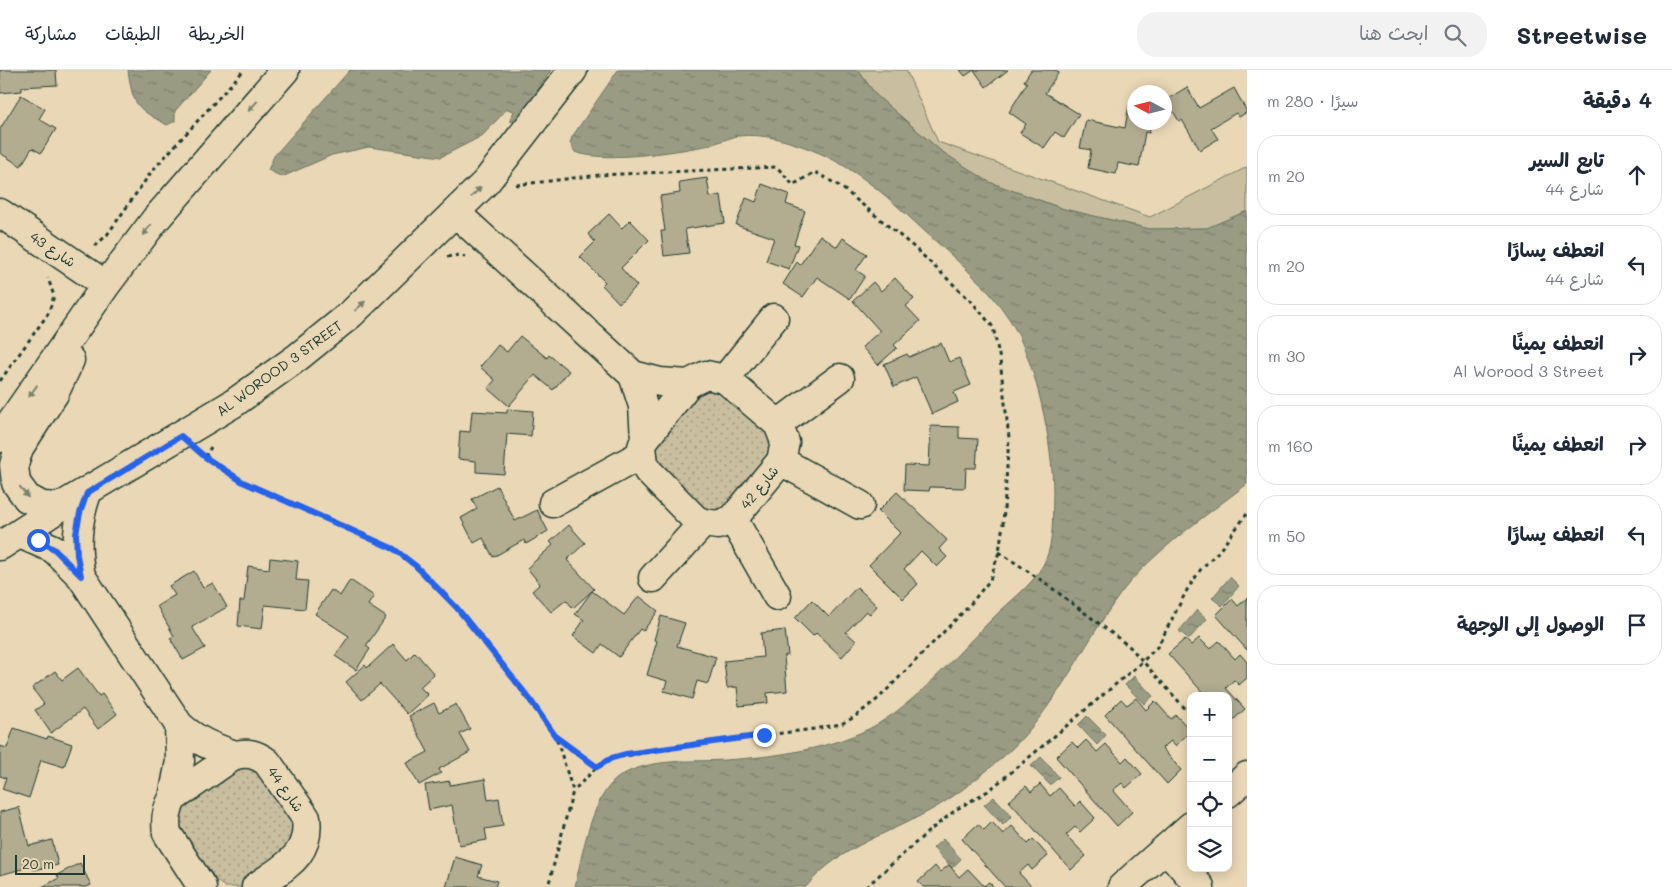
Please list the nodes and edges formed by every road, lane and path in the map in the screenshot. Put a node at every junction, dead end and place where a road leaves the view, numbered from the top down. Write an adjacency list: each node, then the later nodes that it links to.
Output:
1 (244, 70): 8 (path)
2 (285, 70): 11 (street, one-way to 11)
3 (574, 70): 6 (street, AL WOROOD 3 STREET, one-way to 3)
4 (508, 188): 34 (path)
5 (0, 213): 7 (street, شارع 43)
6 (456, 213): 14 (street); 20 (street, AL WOROOD 3 STREET, one-way to 6)
7 (45, 244): 11 (street, شارع 43); 17 (path)
8 (92, 246)
9 (443, 259): 10 (path)
10 (470, 259)
11 (106, 285): 13 (street)
12 (774, 318): 16 (street)
13 (80, 323): 21 (street, one-way to 21); 29 (street, one-way to 29)
14 (633, 375): 18 (street); 23 (street)
15 (840, 378): 19 (street)
16 (725, 379): 18 (street); 19 (street)
17 (0, 381)
18 (688, 384): 23 (street)
19 (778, 424): 25 (street, شارع 42)
20 (181, 436): 24 (path); 26 (street, AL WOROOD 3 STREET)
21 (0, 438)
22 (216, 442): 24 (path)
23 (643, 447): 27 (street); 32 (street)
24 (205, 457): 41 (path)
25 (780, 461): 28 (street); 31 (street, شارع 42)
26 (87, 493): 29 (street, AL WOROOD 3 STREET); 35 (street, شارع 44)
27 (553, 503)
28 (860, 505)
29 (60, 507): 33 (street, AL WOROOD 3 STREET)
30 (1247, 514): 38 (path)
31 (733, 519): 32 (street, شارع 42); 37 (street)
32 (703, 523): 36 (street)
33 (10, 540): 35 (street, شارع 44)
34 (999, 552): 38 (path); 43 (path)
35 (81, 576): 40 (street, شارع 44)
36 (653, 578)
37 (777, 596)
38 (1142, 662): 39 (path); 53 (path)
39 (1187, 710)
40 (179, 724): 42 (street, شارع 44); 47 (street)
41 (556, 737): 43 (path); 46 (path)
42 (235, 755): 47 (street); 51 (street, شارع 44)
43 (597, 767): 46 (path)
44 (1247, 776): 45 (street)
45 (1232, 789)
46 (573, 791): 52 (path)
47 (173, 798): 50 (street)
48 (1190, 827): 49 (street)
49 (1166, 848): 54 (street); 55 (street)
50 (202, 887)
51 (256, 887)
52 (548, 887)
53 (866, 887)
54 (1122, 887)
55 (1200, 887)

